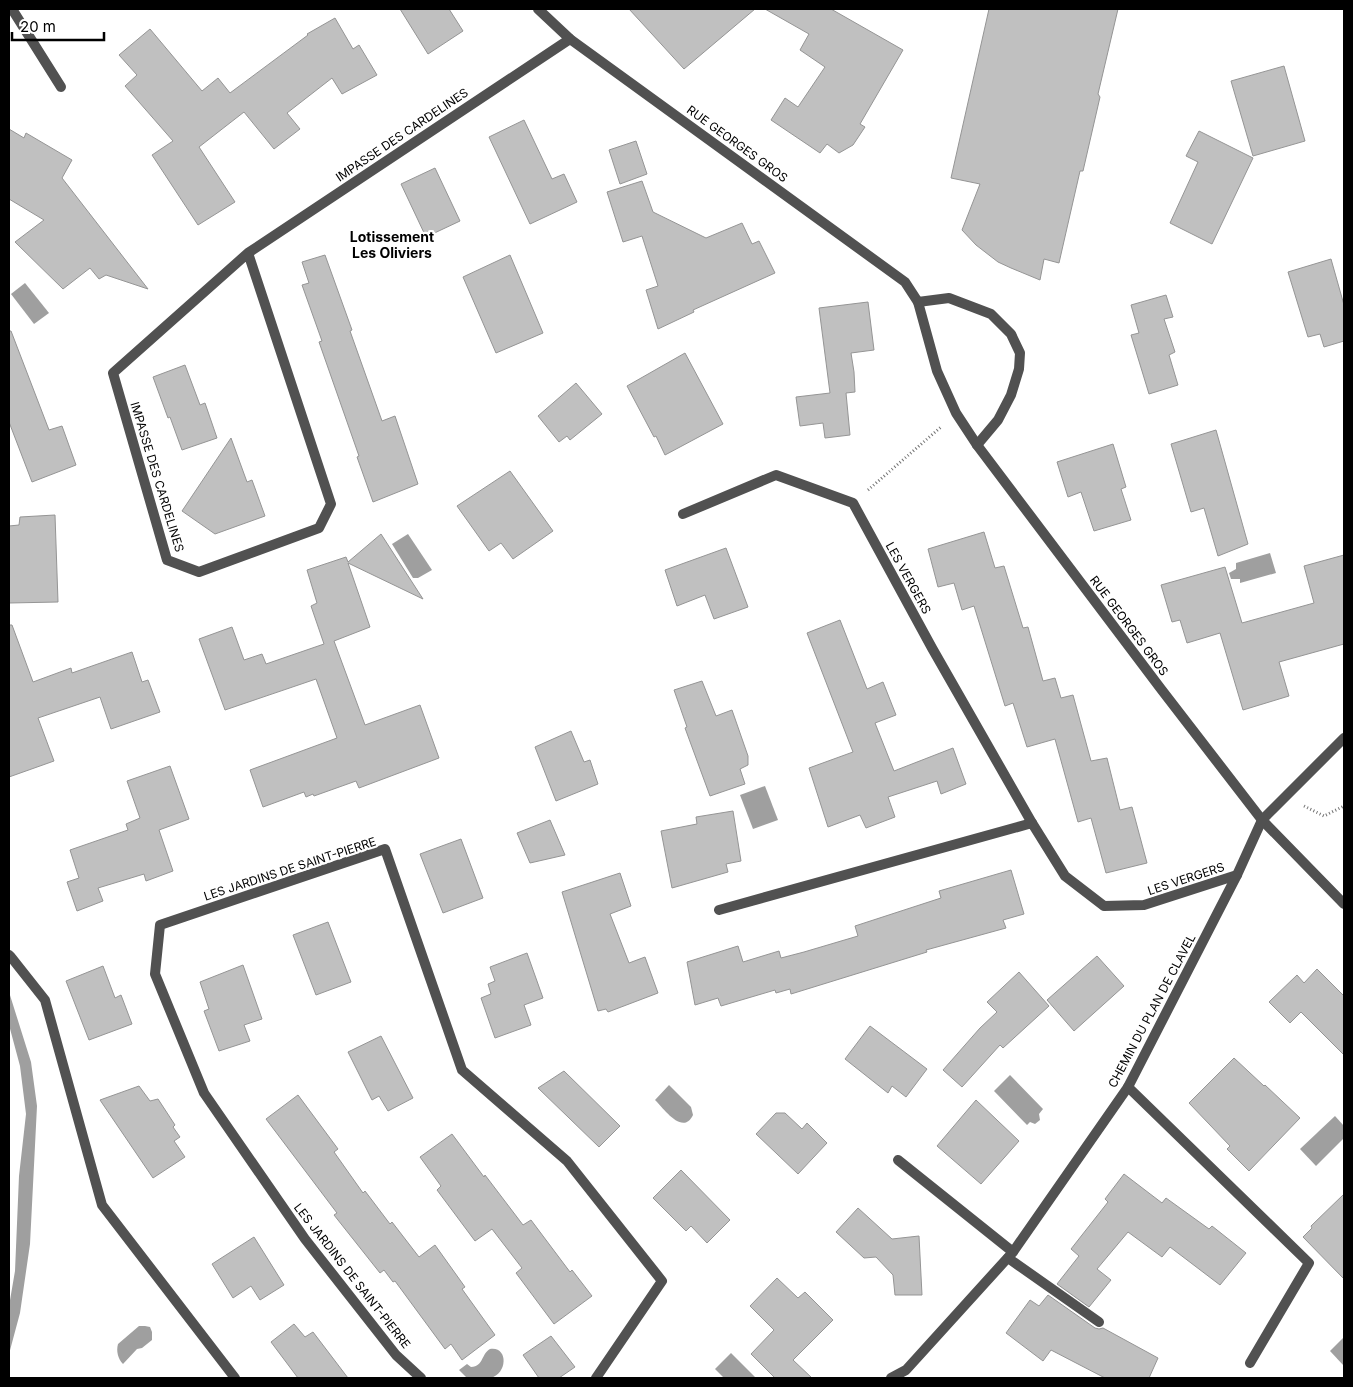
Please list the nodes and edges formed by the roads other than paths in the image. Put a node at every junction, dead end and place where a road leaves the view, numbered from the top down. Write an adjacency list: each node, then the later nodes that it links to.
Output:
1 (12, 9): 4 (street)
2 (538, 9): 3 (street, RUE GEORGES GROS)
3 (570, 39): 5 (street, IMPASSE DES CARDELINES); 6 (street, RUE GEORGES GROS)
4 (62, 87)
5 (248, 253): 5 (street, IMPASSE DES CARDELINES)
6 (918, 302): 7 (street, RUE GEORGES GROS); 7 (street)
7 (977, 445): 10 (street, RUE GEORGES GROS)
8 (684, 514): 11 (street, LES VERGERS)
9 (1344, 738): 10 (street, CHEMIN DU PLAN DE CLAVEL)
10 (1262, 820): 12 (street, CHEMIN DU PLAN DE CLAVEL); 13 (street, RUE GEORGES GROS)
11 (1032, 823): 12 (street, LES VERGERS); 14 (street)
12 (1237, 875): 16 (street, CHEMIN DU PLAN DE CLAVEL)
13 (1344, 904)
14 (720, 910)
15 (10, 956): 21 (street)
16 (1128, 1087): 18 (street, CHEMIN DU PLAN DE CLAVEL); 20 (street)
17 (898, 1160): 18 (street)
18 (1010, 1255): 19 (street); 24 (street, CHEMIN DU PLAN DE CLAVEL)
19 (1099, 1322)
20 (1250, 1363)
21 (235, 1378)
22 (421, 1378): 23 (street, LES JARDINS DE SAINT-PIERRE)
23 (596, 1378)
24 (891, 1378)

